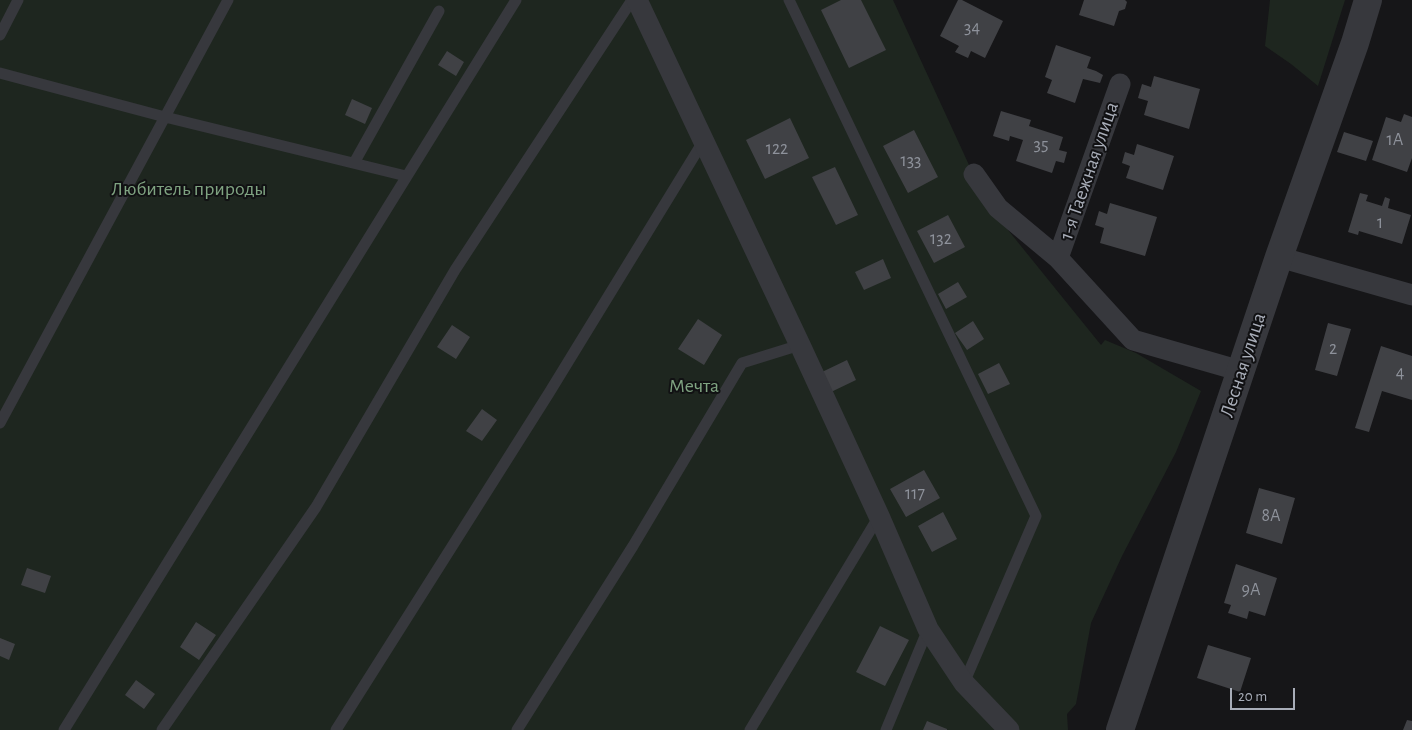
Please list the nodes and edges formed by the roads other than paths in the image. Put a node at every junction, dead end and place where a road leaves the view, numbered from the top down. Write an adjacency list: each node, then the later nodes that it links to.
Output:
1 (18, 0): 9 (lane)
2 (228, 0): 12 (lane)
3 (516, 0): 16 (lane)
4 (632, 0): 27 (lane)
5 (637, 0): 13 (street)
6 (789, 0): 25 (lane)
7 (1364, 2): 17 (street, Лесная улица)
8 (439, 11): 14 (lane)
9 (0, 35)
10 (0, 73): 12 (lane)
11 (1120, 84): 18 (street, 1-я Таежная улица)
12 (165, 117): 14 (lane); 22 (lane)
13 (704, 140): 20 (street); 28 (lane)
14 (354, 163): 16 (lane)
15 (974, 174): 18 (street)
16 (406, 176): 26 (lane)
17 (1279, 256): 19 (street); 21 (street, Лесная улица)
18 (1058, 258): 21 (street)
19 (1412, 295)
20 (800, 345): 23 (street); 29 (lane)
21 (1241, 371): 33 (street, Лесная улица)
22 (0, 423)
23 (879, 516): 24 (street); 30 (lane)
24 (928, 629): 25 (street); 31 (lane)
25 (964, 682): 32 (street)
26 (64, 730)
27 (162, 730)
28 (336, 730)
29 (517, 730)
30 (750, 730)
31 (886, 730)
32 (1009, 730)
33 (1120, 730)

